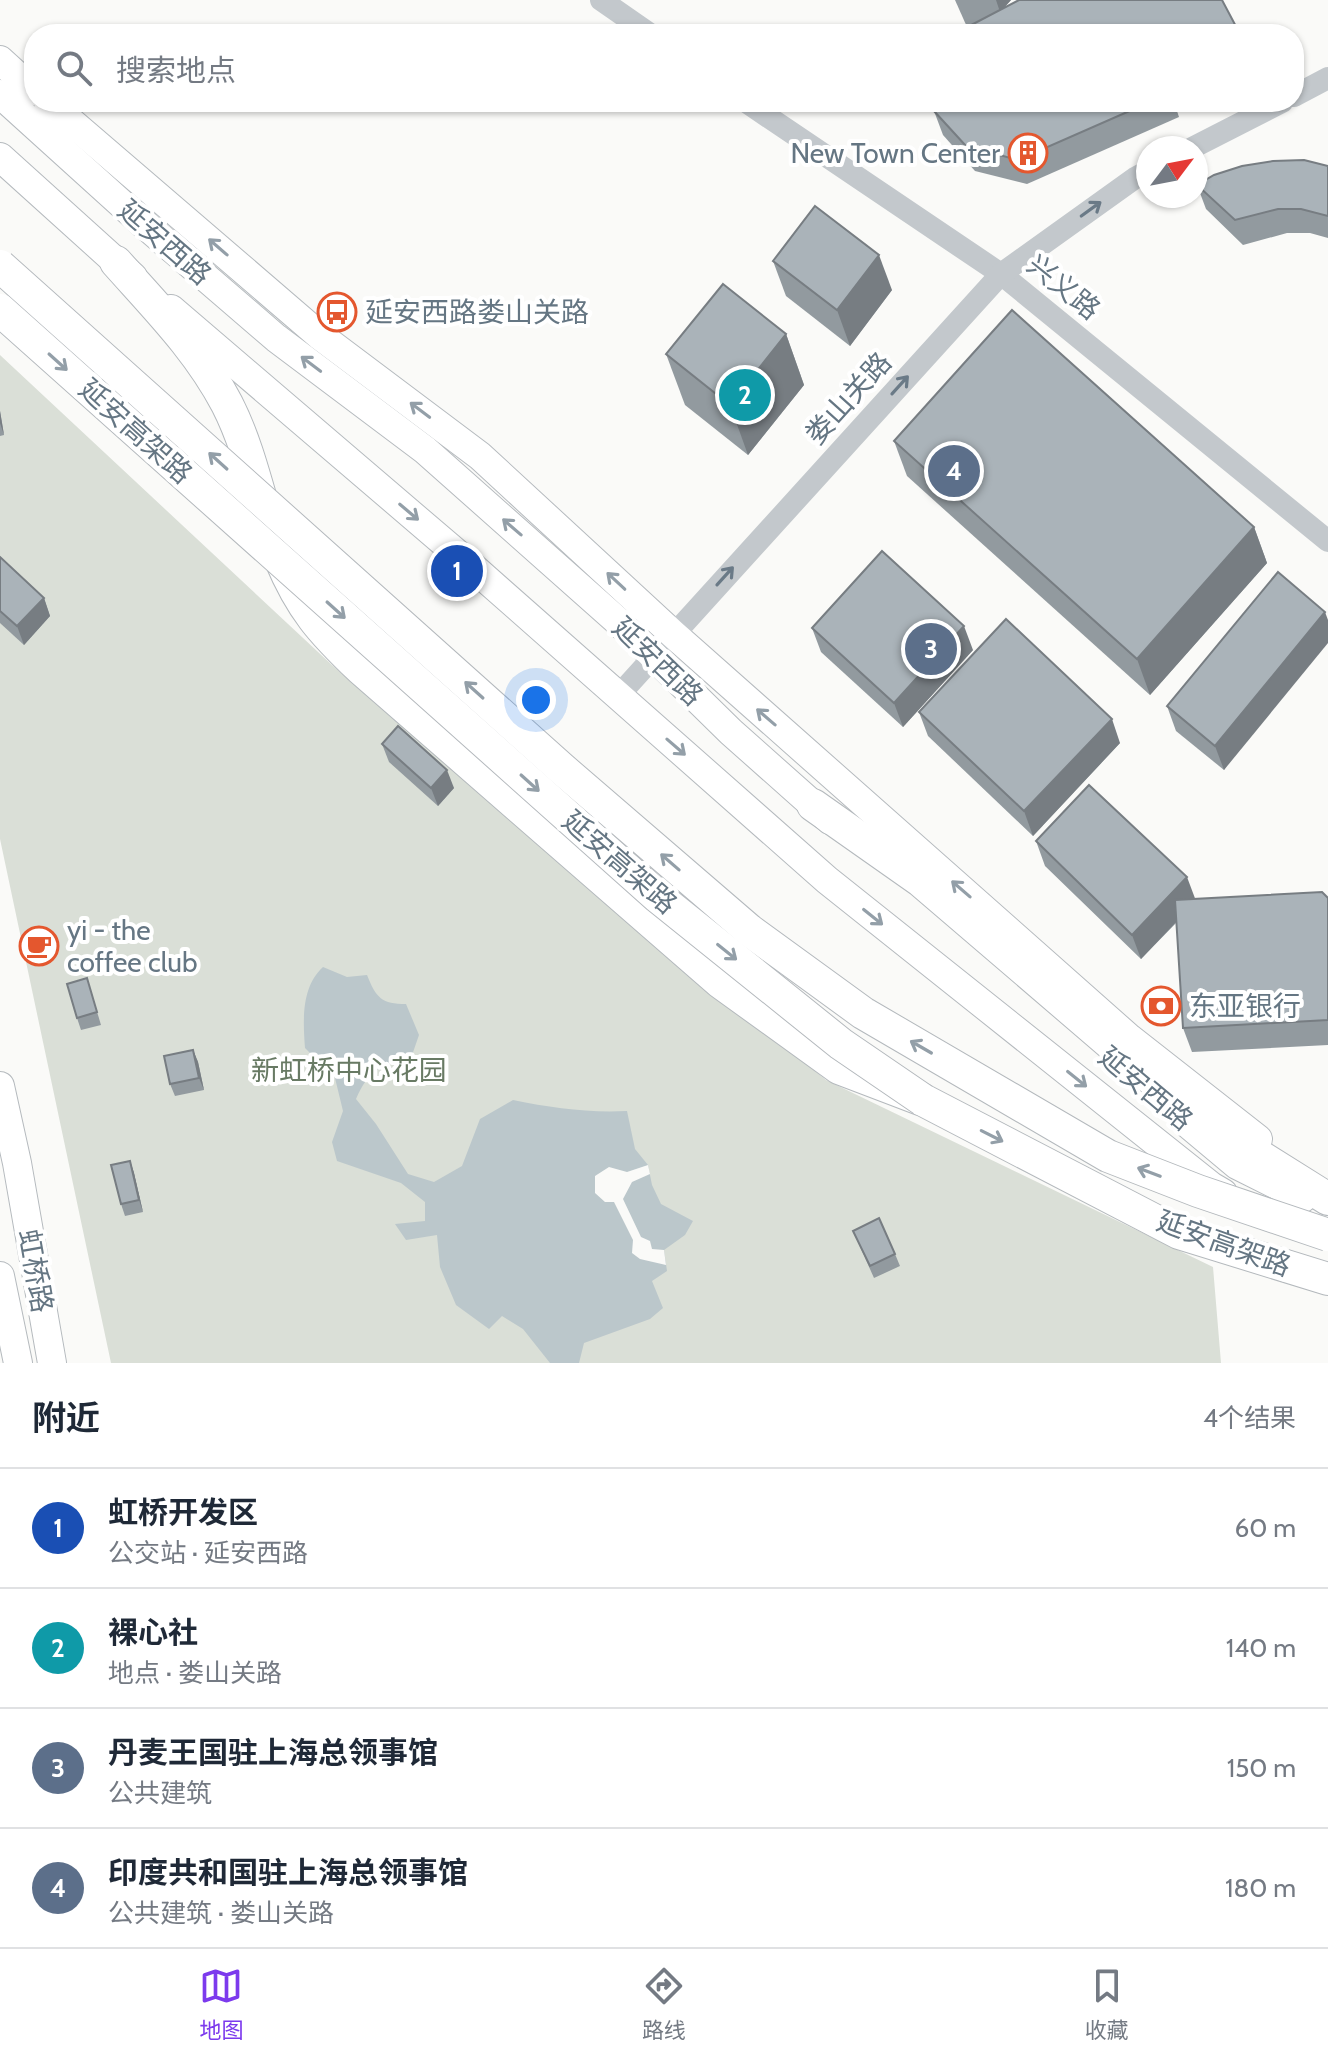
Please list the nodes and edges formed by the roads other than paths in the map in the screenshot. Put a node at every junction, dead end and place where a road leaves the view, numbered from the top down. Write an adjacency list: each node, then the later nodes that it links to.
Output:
1 (601, 0): 2 (street)
2 (636, 24)
3 (0, 60): 5 (main road)
4 (1328, 78): 6 (street)
5 (24, 82)
6 (1304, 91)
7 (0, 94): 19 (main road, 延安西路, one-way to 7)
8 (60, 112): 19 (main road, 延安西路, one-way to 8)
9 (761, 112): 16 (street, 兴义路)
10 (1262, 112): 11 (street)
11 (1208, 140)
12 (0, 157): 14 (main road, 延安西路)
13 (1136, 177): 16 (street, 娄山关路, one-way to 13)
14 (116, 262): 20 (main road, 延安西路, one-way to 20); 23 (highway, bridge)
15 (0, 266): 27 (highway, 延安高架路, one-way to 15, bridge)
16 (1001, 274): 18 (street, 兴义路); 19 (street, 娄山关路, one-way to 16)
17 (0, 310): 23 (highway, 延安高架路, one-way to 23, bridge)
18 (1328, 541)
19 (663, 644): 20 (street, 娄山关路); 21 (main road, 延安西路); 24 (main road, 延安西路, one-way to 19)
20 (619, 695): 28 (main road, 延安西路, one-way to 28)
21 (813, 805): 25 (highway); 26 (main road, 延安西路)
22 (0, 1086): 32 (main road, 虹桥路)
23 (923, 1100): 29 (highway, 延安高架路, one-way to 29)
24 (1328, 1181)
25 (1328, 1199)
26 (1328, 1210)
27 (1328, 1235)
28 (1328, 1251)
29 (1328, 1279)
30 (2, 1293): 31 (main road, 虹桥路)
31 (18, 1363)
32 (52, 1363)

